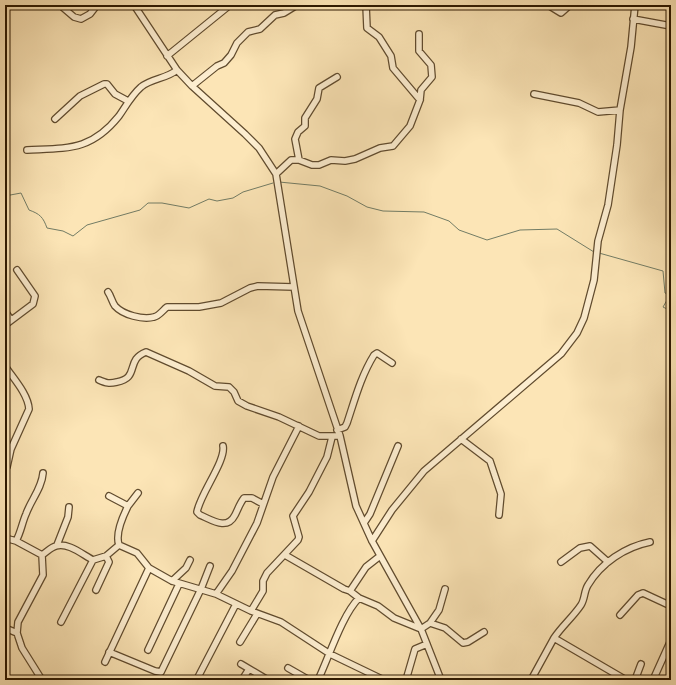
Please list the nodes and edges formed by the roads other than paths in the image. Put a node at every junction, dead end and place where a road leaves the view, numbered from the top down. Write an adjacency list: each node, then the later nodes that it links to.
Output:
1 (60, 5): 2 (street)
2 (97, 5)
3 (134, 5): 13 (street)
4 (230, 5): 13 (street)
5 (297, 5): 16 (street)
6 (366, 5): 18 (street)
7 (548, 5): 8 (street)
8 (570, 5)
9 (635, 5): 10 (street)
10 (633, 19): 11 (street); 20 (street)
11 (671, 26)
12 (419, 34): 18 (street)
13 (167, 56): 14 (street)
14 (177, 70): 16 (street); 19 (street)
15 (337, 77): 23 (street)
16 (192, 86): 24 (street)
17 (534, 94): 20 (street)
18 (420, 100): 23 (street)
19 (128, 101): 21 (street); 22 (street)
20 (620, 110): 38 (street)
21 (55, 119)
22 (28, 150)
23 (300, 160): 24 (street)
24 (276, 174): 26 (street)
25 (17, 270): 29 (street)
26 (294, 287): 27 (street); 35 (street)
27 (108, 292)
28 (5, 311): 29 (street)
29 (11, 320): 30 (street)
30 (5, 325)
31 (392, 363): 35 (street)
32 (5, 366): 41 (street)
33 (98, 380): 34 (street)
34 (299, 426): 37 (street); 45 (street)
35 (337, 430): 36 (street)
36 (340, 436): 37 (street); 49 (street)
37 (332, 437): 57 (street)
38 (461, 439): 48 (street); 52 (street)
39 (223, 446): 45 (street)
40 (398, 446): 49 (street)
41 (5, 467)
42 (43, 473): 51 (street)
43 (138, 493): 46 (street)
44 (109, 496): 46 (street)
45 (263, 504): 72 (street)
46 (128, 506): 55 (street)
47 (69, 507): 54 (street)
48 (499, 515)
49 (364, 523): 52 (street)
50 (5, 538): 51 (street)
51 (16, 541): 56 (street)
52 (372, 541): 59 (street)
53 (650, 542): 63 (street)
54 (57, 545): 56 (street); 60 (street)
55 (119, 545): 58 (street); 65 (street)
56 (42, 555): 84 (street)
57 (285, 555): 71 (street); 76 (street)
58 (106, 556): 60 (street); 69 (street)
59 (380, 556): 71 (street); 82 (street)
60 (92, 560): 79 (street)
61 (190, 560): 66 (street)
62 (561, 562): 63 (street)
63 (608, 562): 85 (street)
64 (210, 566): 70 (street)
65 (149, 568): 66 (street); 90 (street)
66 (172, 581): 67 (street)
67 (178, 584): 70 (street); 89 (street)
68 (445, 589): 80 (street)
69 (96, 590)
70 (201, 590): 72 (street); 90 (street)
71 (350, 591): 73 (street)
72 (216, 594): 74 (street)
73 (359, 598): 82 (street); 91 (street)
74 (236, 604): 76 (street); 97 (street)
75 (671, 606): 78 (street)
76 (251, 611): 77 (street)
77 (257, 614): 87 (street); 91 (street)
78 (620, 615)
79 (60, 622)
80 (430, 623): 82 (street); 83 (street)
81 (5, 628): 84 (street)
82 (421, 629): 88 (street)
83 (484, 632)
84 (17, 633): 98 (street)
85 (554, 638): 106 (street); 107 (street)
86 (671, 640): 109 (street)
87 (240, 642)
88 (427, 644): 104 (street); 105 (street)
89 (148, 650)
90 (109, 652): 92 (street)
91 (330, 654): 102 (street); 103 (street)
92 (105, 662)
93 (241, 664): 96 (street)
94 (641, 664): 108 (street)
95 (288, 668): 101 (street)
96 (249, 669): 99 (street); 100 (street)
97 (197, 679)
98 (42, 680)
99 (242, 680)
100 (268, 680)
101 (309, 680)
102 (318, 680)
103 (384, 680)
104 (406, 680)
105 (441, 680)
106 (531, 680)
107 (626, 680)
108 (635, 680)
109 (653, 680)

